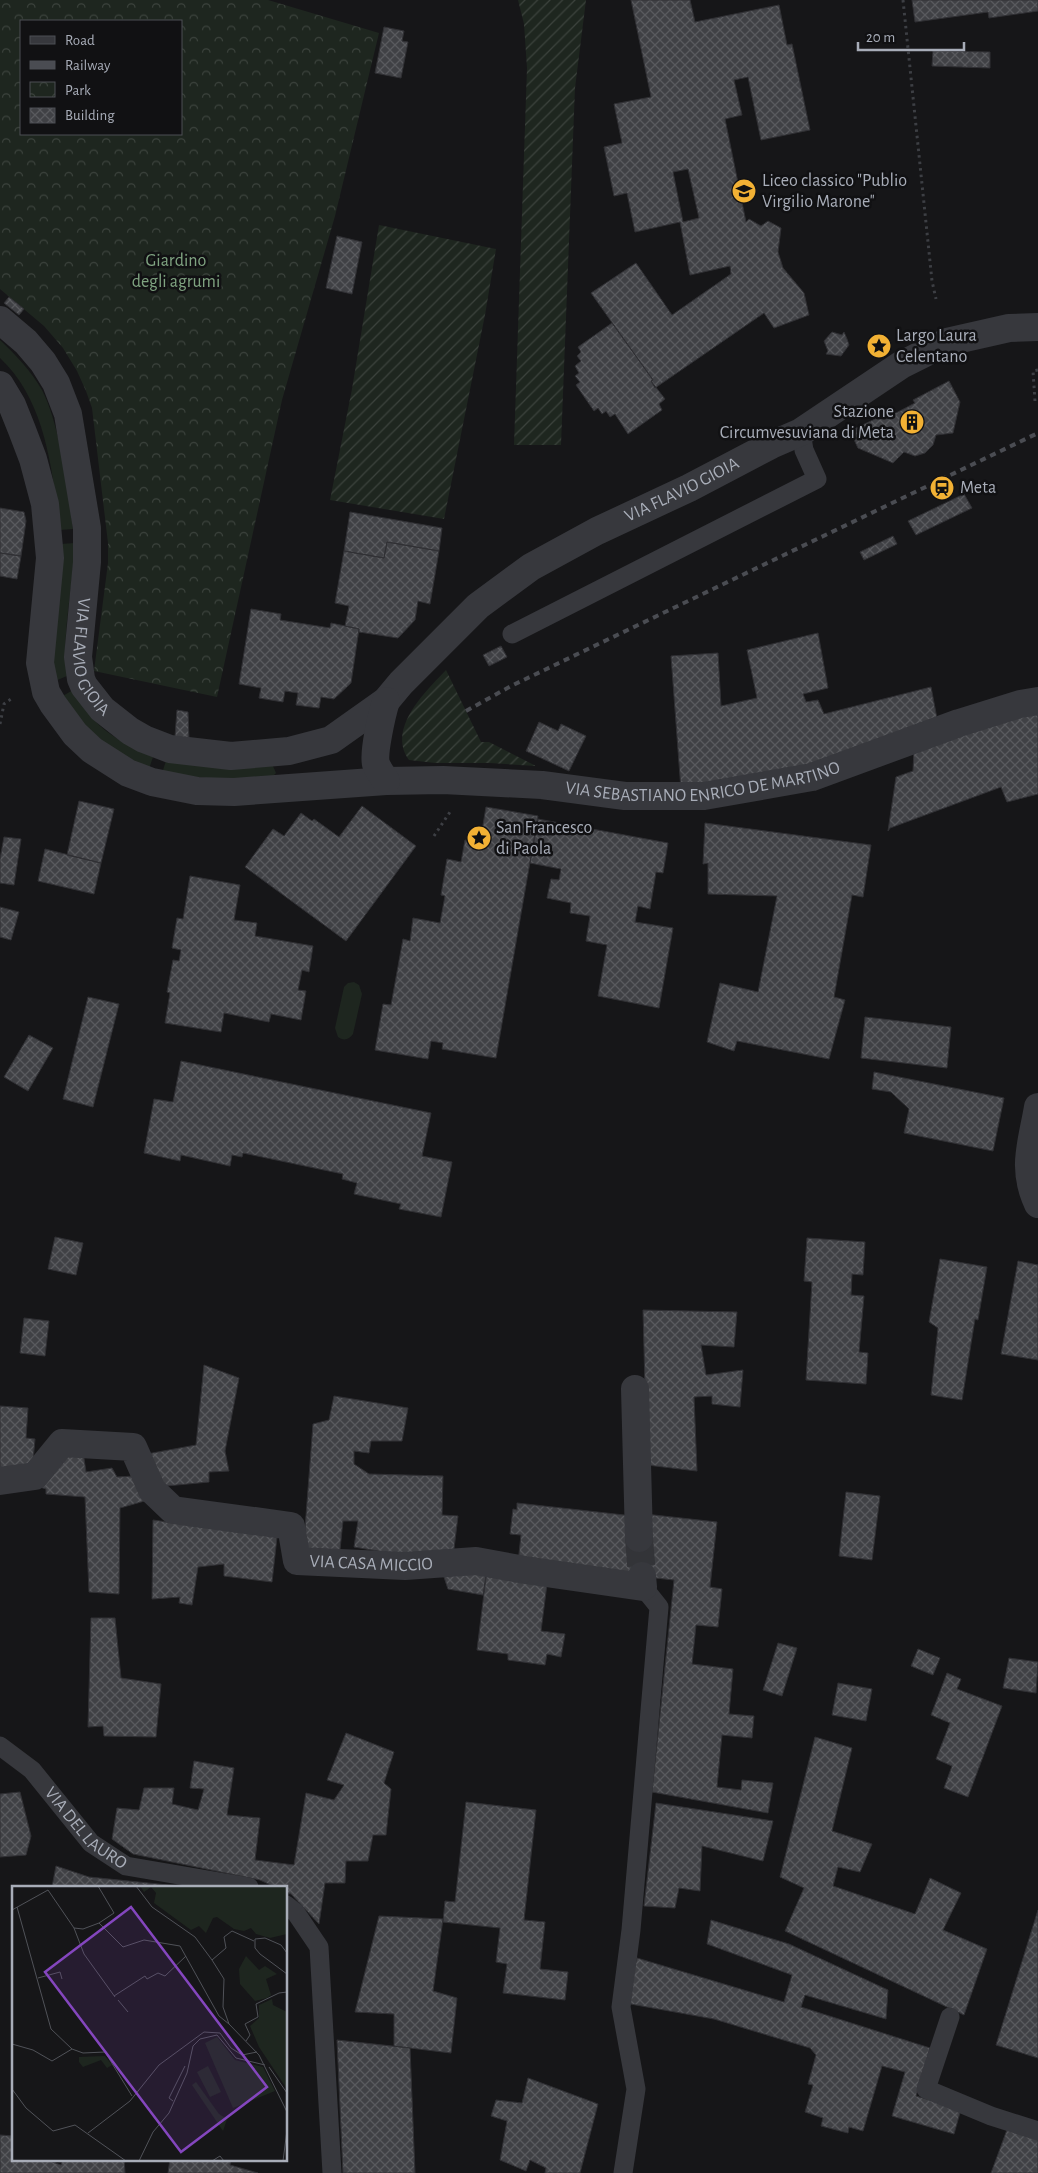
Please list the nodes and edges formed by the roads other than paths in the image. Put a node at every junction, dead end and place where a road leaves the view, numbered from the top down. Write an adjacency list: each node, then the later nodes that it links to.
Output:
1 (0, 320): 6 (street, VIA FLAVIO GIOIA)
2 (1038, 327): 4 (street, VIA FLAVIO GIOIA)
3 (0, 385): 8 (street, VIA SEBASTIANO ENRICO DE MARTINO)
4 (801, 432): 5 (lane); 6 (street, VIA FLAVIO GIOIA)
5 (512, 634)
6 (386, 701): 8 (street, VIA FLAVIO GIOIA)
7 (1038, 701): 8 (street, VIA SEBASTIANO ENRICO DE MARTINO)
8 (386, 781)
9 (1038, 1106): 10 (street)
10 (1038, 1204)
11 (635, 1389): 13 (street)
12 (0, 1481): 14 (street, VIA CASA MICCIO)
13 (639, 1538)
14 (643, 1582): 21 (lane)
15 (0, 1746): 16 (lane, VIA DEL LAURO)
16 (244, 1886)
17 (288, 1907): 20 (lane)
18 (950, 2017): 19 (lane)
19 (1038, 2132)
20 (332, 2173)
21 (623, 2173)

